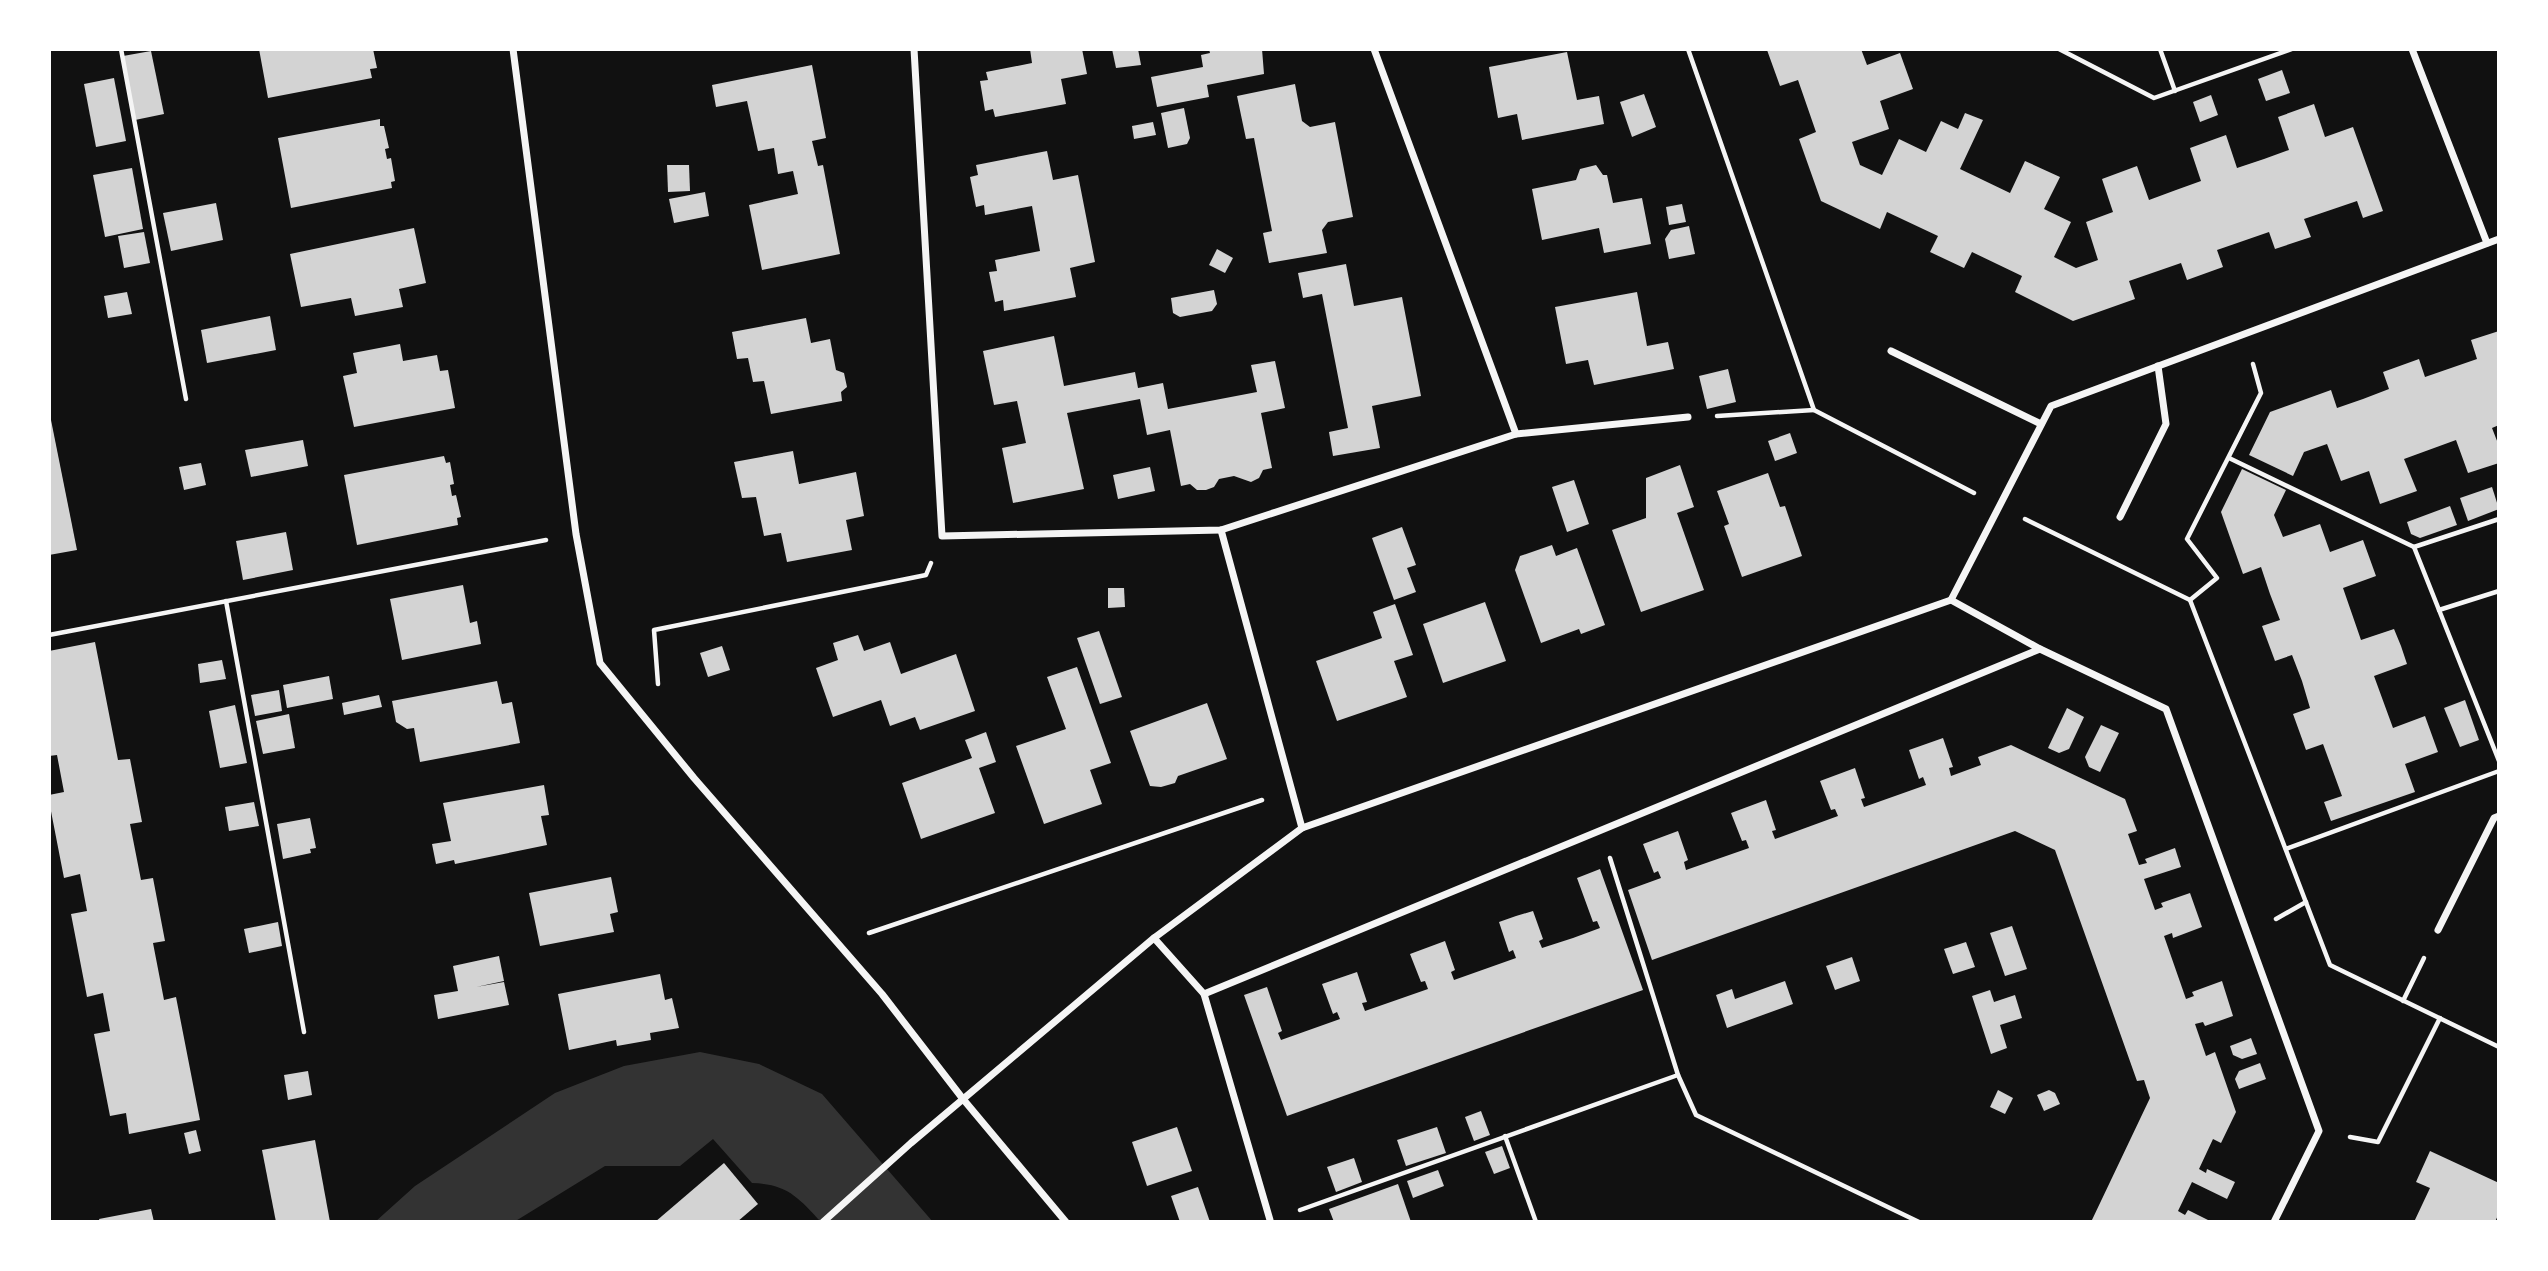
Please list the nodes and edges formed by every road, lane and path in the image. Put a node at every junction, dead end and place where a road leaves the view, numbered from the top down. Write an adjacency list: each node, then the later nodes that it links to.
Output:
1 (121, 49): 16 (path)
2 (513, 49): 26 (street)
3 (914, 49): 27 (street)
4 (1374, 49): 20 (street)
5 (1688, 49): 17 (path)
6 (2059, 49): 10 (path)
7 (2160, 49): 10 (path)
8 (2292, 49): 10 (path)
9 (2412, 49): 12 (street)
10 (2175, 91)
11 (2499, 239): 12 (street)
12 (2487, 243): 13 (street)
13 (2245, 333): 15 (street); 21 (path)
14 (1891, 351): 19 (street)
15 (2158, 366): 19 (street); 23 (street)
16 (186, 399)
17 (1814, 410): 18 (path); 22 (path)
18 (1688, 417): 20 (street)
19 (2041, 424): 22 (street)
20 (1516, 434): 25 (street)
21 (2229, 458): 28 (path); 31 (path)
22 (2000, 506): 30 (street); 31 (path)
23 (2120, 517)
24 (2499, 519): 28 (path)
25 (1221, 530): 27 (street); 39 (street)
26 (576, 534): 32 (path); 36 (street)
27 (942, 536): 36 (path)
28 (2414, 547): 33 (path)
29 (2499, 591): 33 (path)
30 (1951, 600): 35 (street); 41 (street)
31 (2190, 600): 43 (path)
32 (226, 601): 34 (path); 50 (path)
33 (2439, 610): 37 (path)
34 (49, 635)
35 (2040, 649): 42 (street); 54 (street)
36 (661, 737): 46 (street)
37 (2499, 761)
38 (2499, 771): 43 (path)
39 (1292, 790): 41 (street); 46 (path)
40 (2499, 816): 44 (street)
41 (1302, 828): 45 (street)
42 (1601, 831): 47 (street); 52 (path)
43 (2286, 849): 48 (path)
44 (2438, 930): 48 (path)
45 (1154, 939): 47 (street); 53 (street)
46 (838, 944): 53 (street)
47 (1204, 994): 56 (street)
48 (2403, 1001): 49 (path)
49 (2440, 1018): 51 (path); 54 (path)
50 (304, 1032)
51 (2499, 1047)
52 (1678, 1075): 55 (path); 60 (path)
53 (963, 1099): 57 (street); 58 (street)
54 (2319, 1131): 61 (street)
55 (1505, 1136): 56 (path); 59 (path)
56 (1270, 1220)
57 (822, 1222)
58 (1066, 1222)
59 (1536, 1222)
60 (1919, 1222)
61 (2274, 1222)

